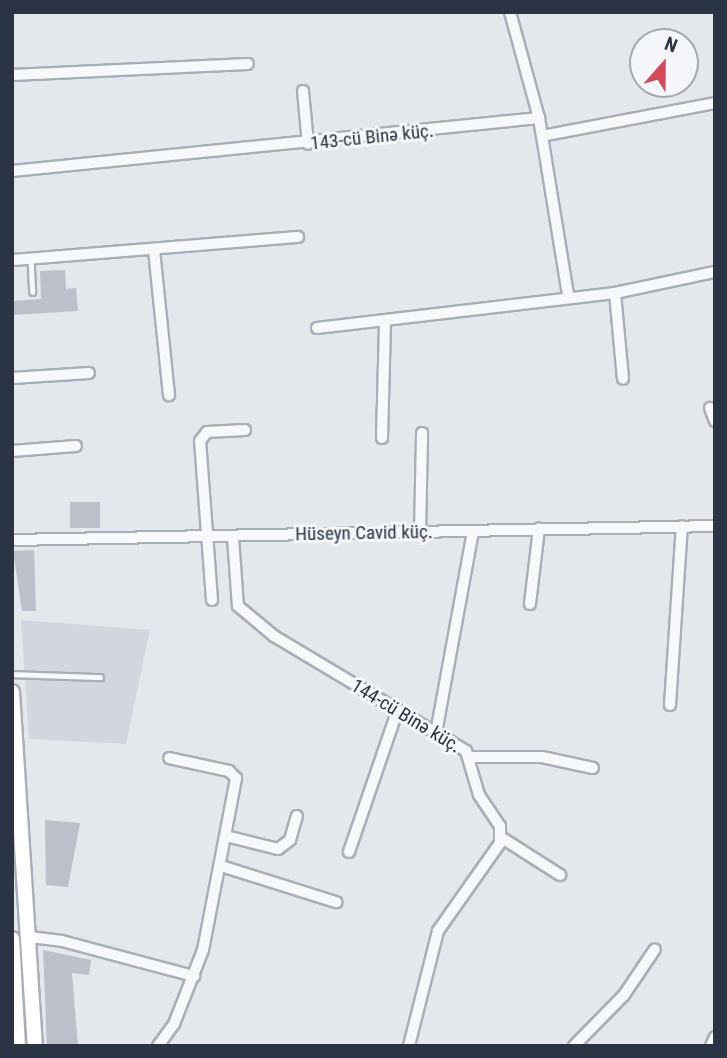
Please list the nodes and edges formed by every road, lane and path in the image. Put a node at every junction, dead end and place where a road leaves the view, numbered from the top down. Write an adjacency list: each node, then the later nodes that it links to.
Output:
1 (510, 12): 6 (street)
2 (248, 64): 3 (street)
3 (12, 75)
4 (303, 91): 8 (street)
5 (715, 103): 7 (street)
6 (538, 118): 7 (street); 8 (street, 143-cü Binə küç.)
7 (542, 136): 17 (street)
8 (308, 144): 9 (street, 143-cü Binə küç.)
9 (12, 171)
10 (298, 237): 11 (street)
11 (154, 250): 12 (street); 23 (street)
12 (31, 258): 13 (street); 15 (lane)
13 (12, 260)
14 (715, 272): 16 (street)
15 (33, 292)
16 (615, 293): 17 (street); 22 (street)
17 (569, 295): 18 (street)
18 (385, 322): 19 (street); 28 (street)
19 (317, 328)
20 (89, 373): 21 (street)
21 (12, 378)
22 (623, 379)
23 (169, 395)
24 (710, 408): 25 (street)
25 (715, 421)
26 (245, 430): 36 (street)
27 (422, 433): 35 (street)
28 (382, 438)
29 (76, 446): 30 (street)
30 (12, 451)
31 (682, 526): 32 (street, Hüseyn Cavid küç.); 33 (street, Hüseyn Cavid küç.); 44 (street)
32 (715, 526)
33 (539, 529): 34 (street, Hüseyn Cavid küç.); 40 (street)
34 (473, 531): 35 (street, Hüseyn Cavid küç.); 46 (street)
35 (420, 532): 37 (street, Hüseyn Cavid küç.)
36 (207, 537): 37 (street, Hüseyn Cavid küç.); 38 (street, Hüseyn Cavid küç.); 39 (street)
37 (233, 537): 45 (street, 144-cü Binə küç.)
38 (12, 540)
39 (212, 600)
40 (530, 604)
41 (12, 674): 42 (lane)
42 (100, 677)
43 (12, 692): 57 (main road)
44 (670, 705)
45 (397, 712): 46 (street, 144-cü Binə küç.); 53 (street)
46 (436, 733): 47 (street, 144-cü Binə küç.)
47 (469, 757): 49 (street); 52 (street, 144-cü Binə küç.)
48 (169, 758): 51 (street)
49 (593, 768)
50 (297, 816): 51 (street)
51 (226, 836): 54 (street)
52 (502, 838): 55 (street); 67 (street)
53 (349, 852)
54 (221, 866): 56 (street); 60 (street)
55 (560, 875)
56 (336, 902)
57 (30, 937): 60 (street); 61 (main road)
58 (12, 939): 62 (main road)
59 (655, 949): 68 (street)
60 (194, 976): 66 (street)
61 (33, 1000): 62 (main road); 65 (main road)
62 (14, 1001): 64 (main road)
63 (715, 1037): 69 (street)
64 (19, 1046)
65 (35, 1046)
66 (158, 1046)
67 (408, 1046)
68 (574, 1046)
69 (711, 1046)

